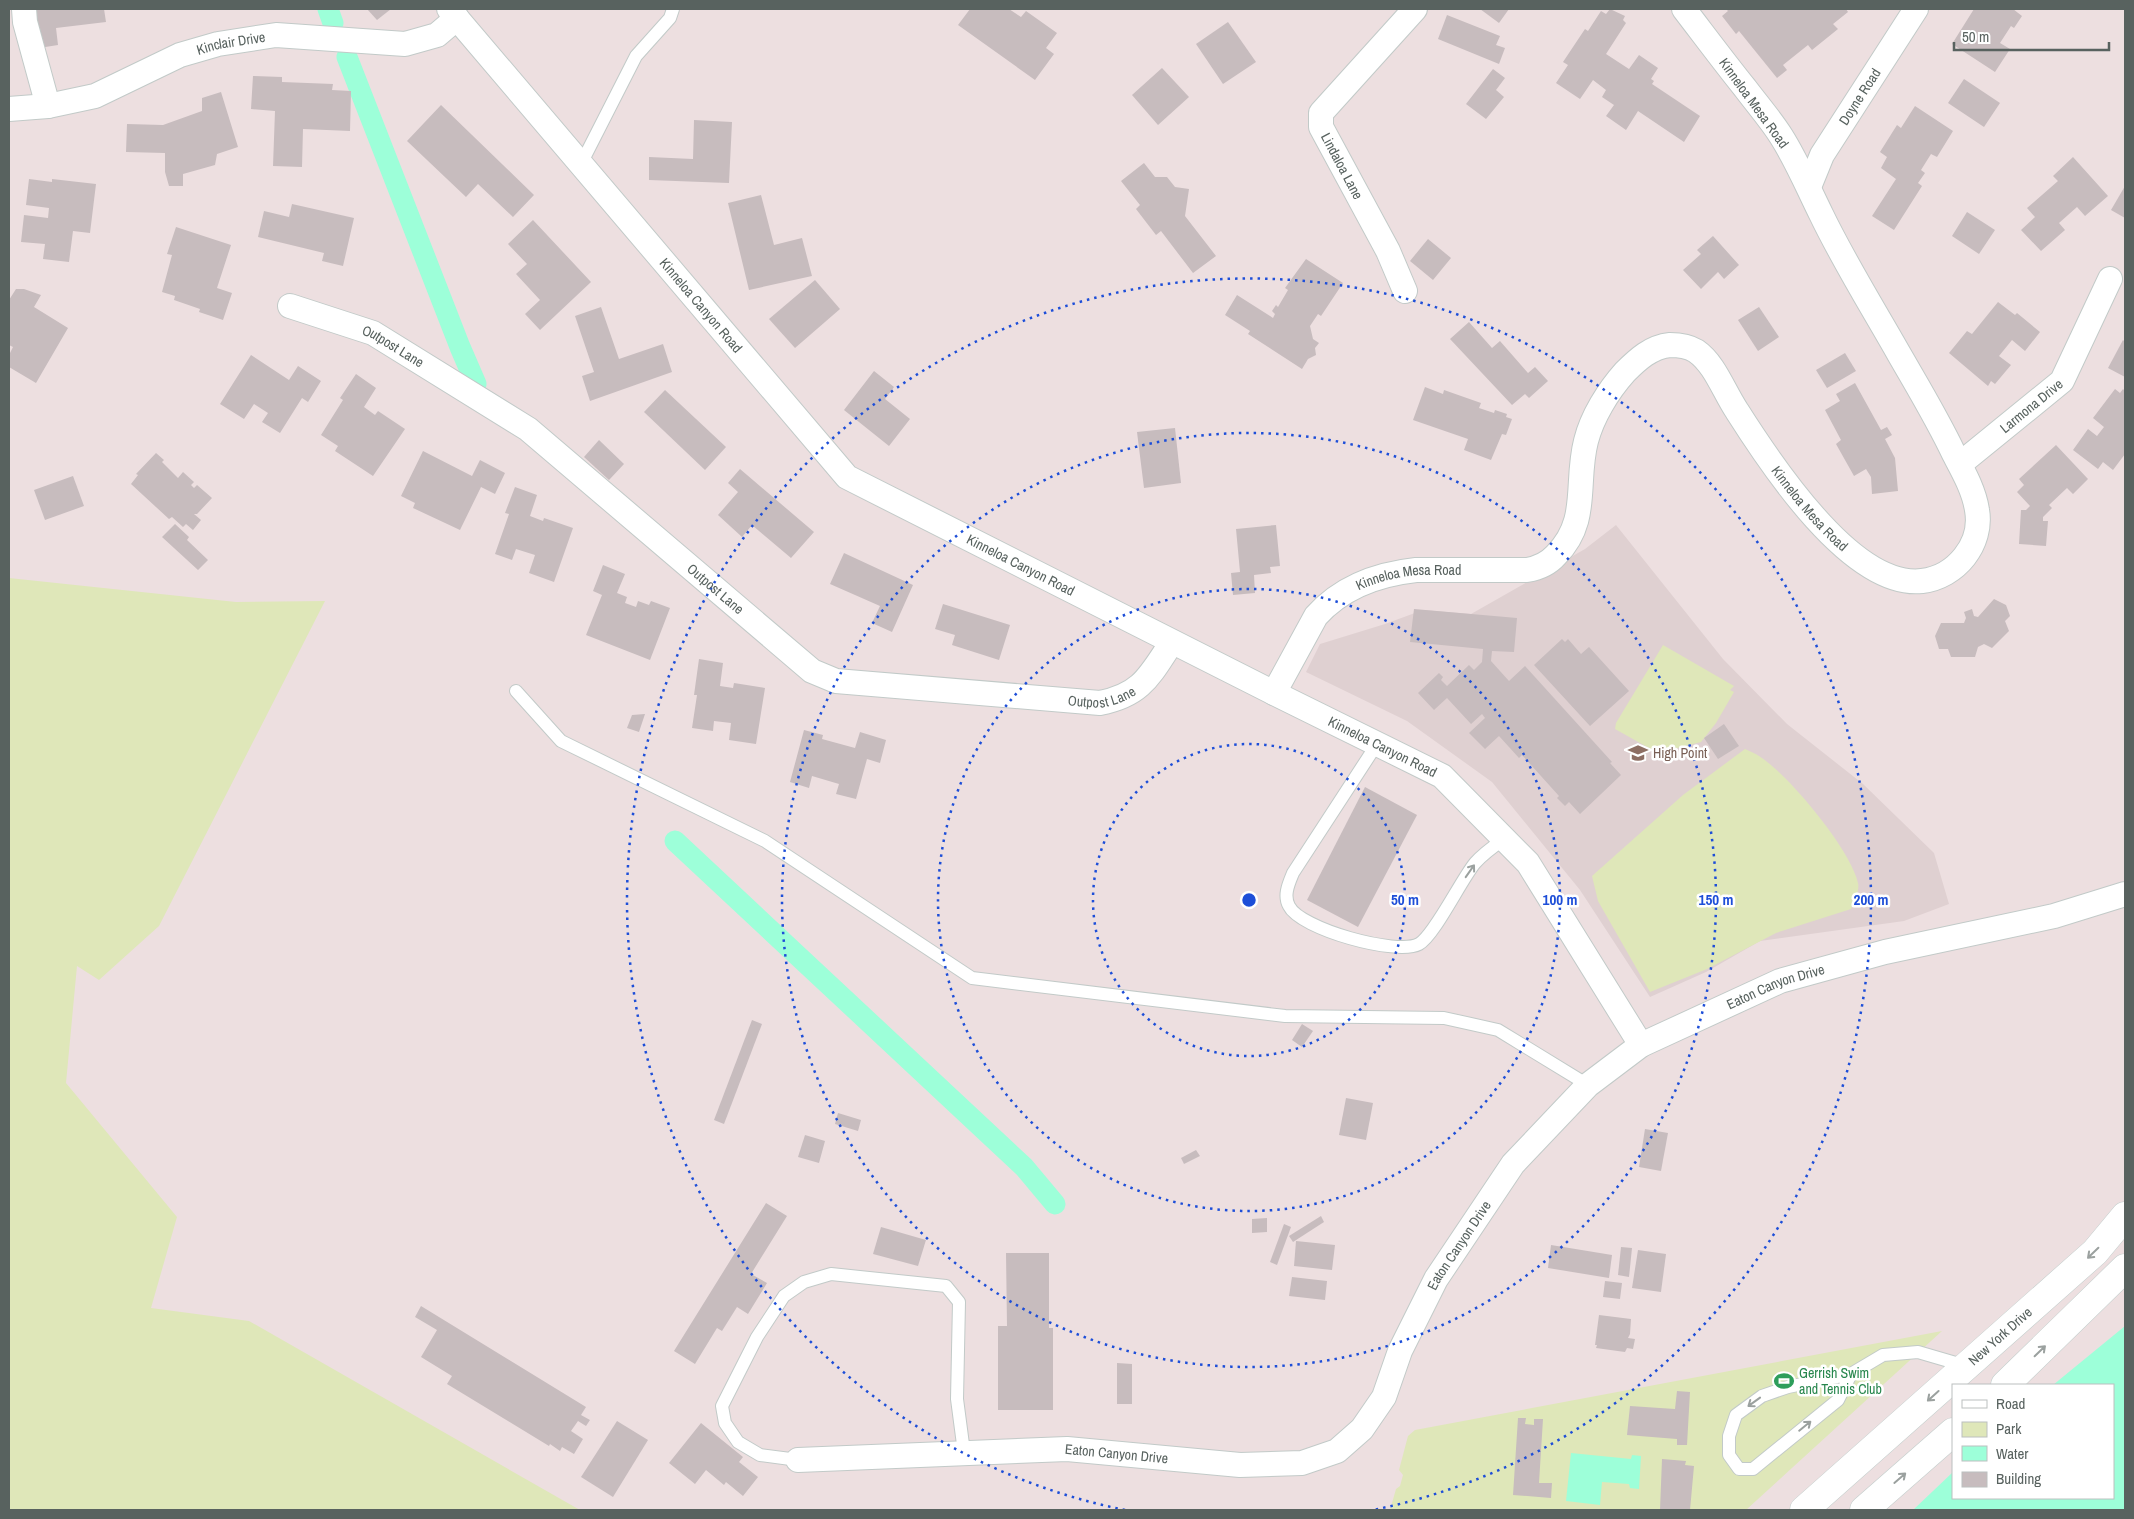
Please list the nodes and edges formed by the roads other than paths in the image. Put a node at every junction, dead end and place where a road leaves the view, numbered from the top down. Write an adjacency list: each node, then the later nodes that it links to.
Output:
1 (24, 9): 7 (street)
2 (673, 9): 9 (lane)
3 (1415, 9): 12 (street, Lindaloa Lane)
4 (1684, 9): 10 (street, Kinneloa Mesa Road)
5 (1916, 9): 10 (street, Doyne Road)
6 (453, 14): 7 (street, Kinclair Drive); 9 (street, Kinneloa Canyon Road)
7 (48, 106): 8 (street, Kinclair Drive)
8 (9, 109)
9 (581, 164): 15 (street, Kinneloa Canyon Road)
10 (1808, 187): 14 (street, Kinneloa Mesa Road)
11 (2110, 278): 14 (street, Larmona Drive)
12 (1405, 291)
13 (290, 306): 15 (street, Outpost Lane)
14 (1960, 464): 17 (street, Kinneloa Mesa Road)
15 (1172, 642): 17 (street, Kinneloa Canyon Road)
16 (516, 691): 22 (lane)
17 (1274, 693): 18 (street, Kinneloa Canyon Road)
18 (1377, 744): 19 (street, Kinneloa Canyon Road); 19 (lane, one-way to 19)
19 (1504, 839): 21 (street, Kinneloa Canyon Road)
20 (2125, 894): 21 (street, Eaton Canyon Drive)
21 (1641, 1045): 22 (street, Eaton Canyon Drive)
22 (1588, 1085): 29 (street, Eaton Canyon Drive)
23 (2125, 1216): 25 (main road, New York Drive, one-way to 25)
24 (2125, 1268): 27 (main road, one-way to 24)
25 (1966, 1366): 26 (lane); 31 (main road, New York Drive, one-way to 31)
26 (1851, 1374): 26 (lane, one-way to 26)
27 (2006, 1384)
28 (1952, 1433): 32 (main road, one-way to 28)
29 (964, 1452): 30 (street, Eaton Canyon Drive); 30 (lane)
30 (798, 1460)
31 (1804, 1510)
32 (1864, 1510)

